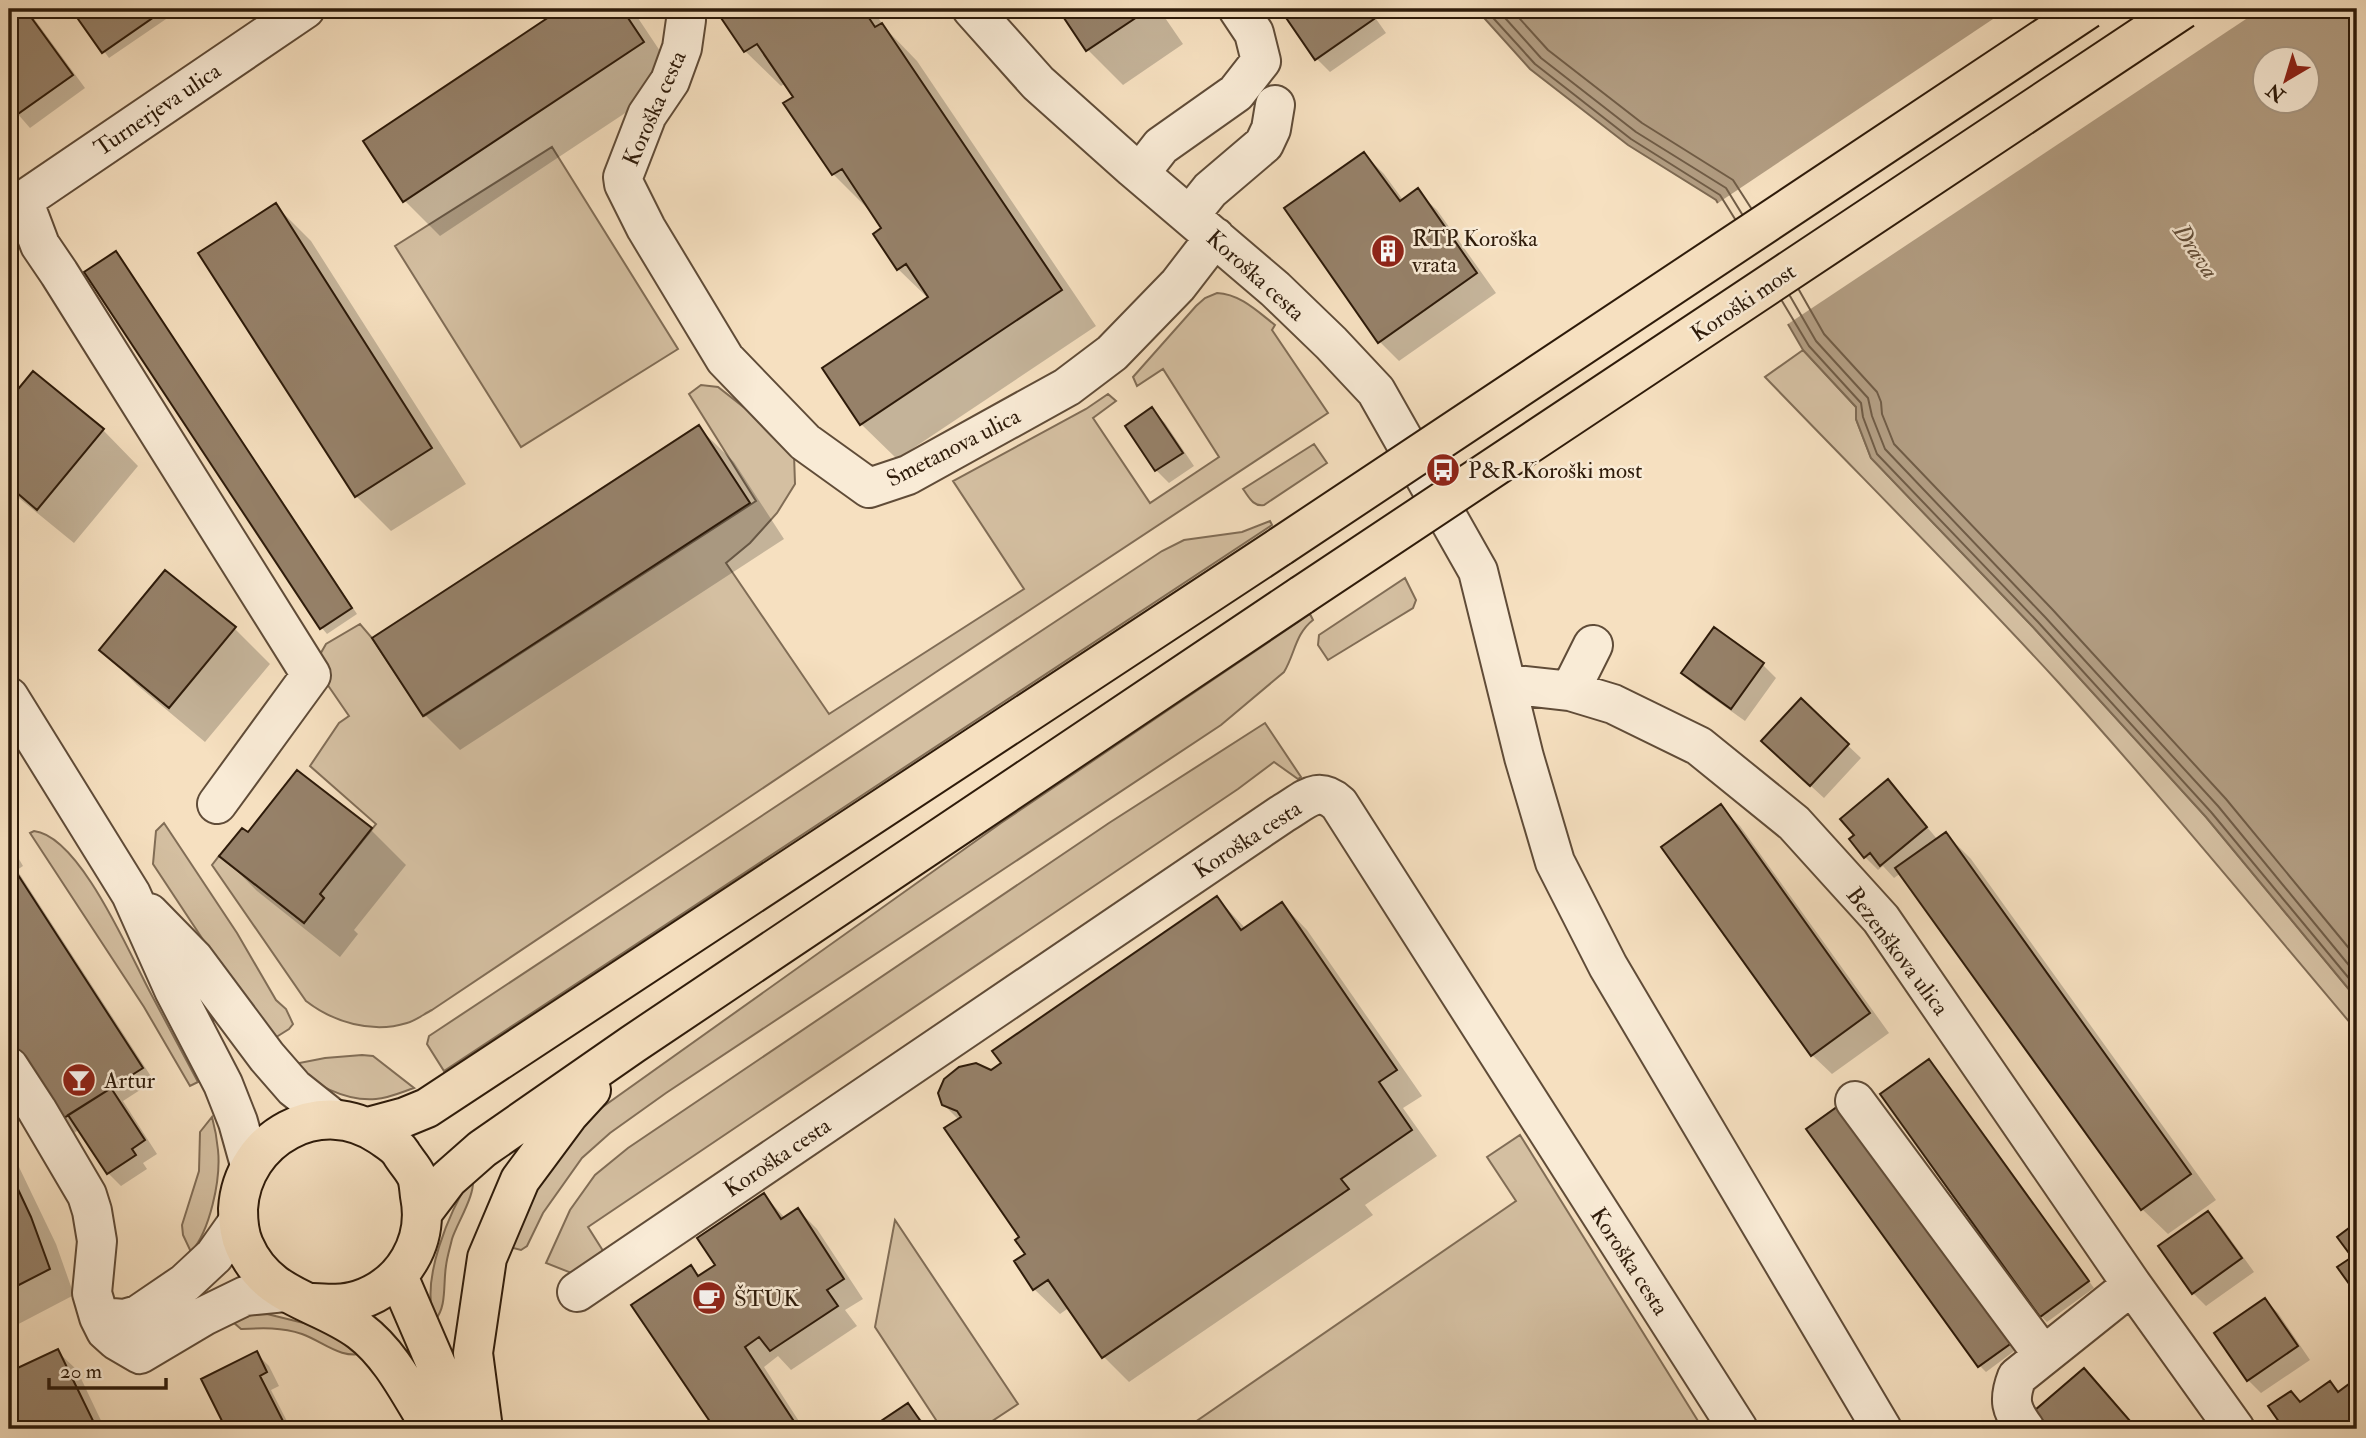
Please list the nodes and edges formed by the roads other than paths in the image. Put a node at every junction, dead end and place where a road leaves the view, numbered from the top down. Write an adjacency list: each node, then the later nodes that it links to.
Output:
1 (305, 9): 7 (street, Turnerjeva ulica)
2 (685, 9): 12 (street, Koroška cesta)
3 (972, 9): 9 (street, Koroška cesta)
4 (1238, 9): 9 (street)
5 (2088, 9): 22 (main road, bridge)
6 (2183, 9): 19 (main road, Koroški most, bridge)
7 (260, 21): 10 (street, Turnerjeva ulica)
8 (1275, 105): 11 (street)
9 (1140, 173): 11 (street, Koroška cesta)
10 (16, 205): 17 (street)
11 (1202, 226): 12 (street, Smetanova ulica); 14 (street, Koroška cesta)
12 (699, 313)
13 (1593, 645): 15 (street)
14 (1506, 684): 15 (street, Bezenškova ulica); 36 (street, Koroška cesta)
15 (1570, 691): 27 (street, Bezenškova ulica)
16 (9, 697): 18 (street)
17 (217, 804)
18 (131, 894): 22 (street); 23 (street)
19 (633, 1044): 24 (main road); 34 (main road)
20 (9, 1067): 30 (street)
21 (1855, 1101): 31 (street)
22 (351, 1123): 23 (main road); 24 (main road)
23 (250, 1164): 25 (main road)
24 (423, 1212): 26 (main road)
25 (238, 1222): 29 (main road); 30 (street)
26 (398, 1276): 29 (main road); 33 (main road)
27 (2132, 1285): 31 (street); 38 (street, Bezenškova ulica)
28 (578, 1292): 35 (street, Koroška cesta)
29 (298, 1298): 30 (street); 32 (main road)
30 (99, 1317)
31 (2043, 1355): 37 (street)
32 (432, 1429)
33 (464, 1429)
34 (483, 1429)
35 (1738, 1429)
36 (1882, 1429)
37 (2025, 1429)
38 (2235, 1429)

